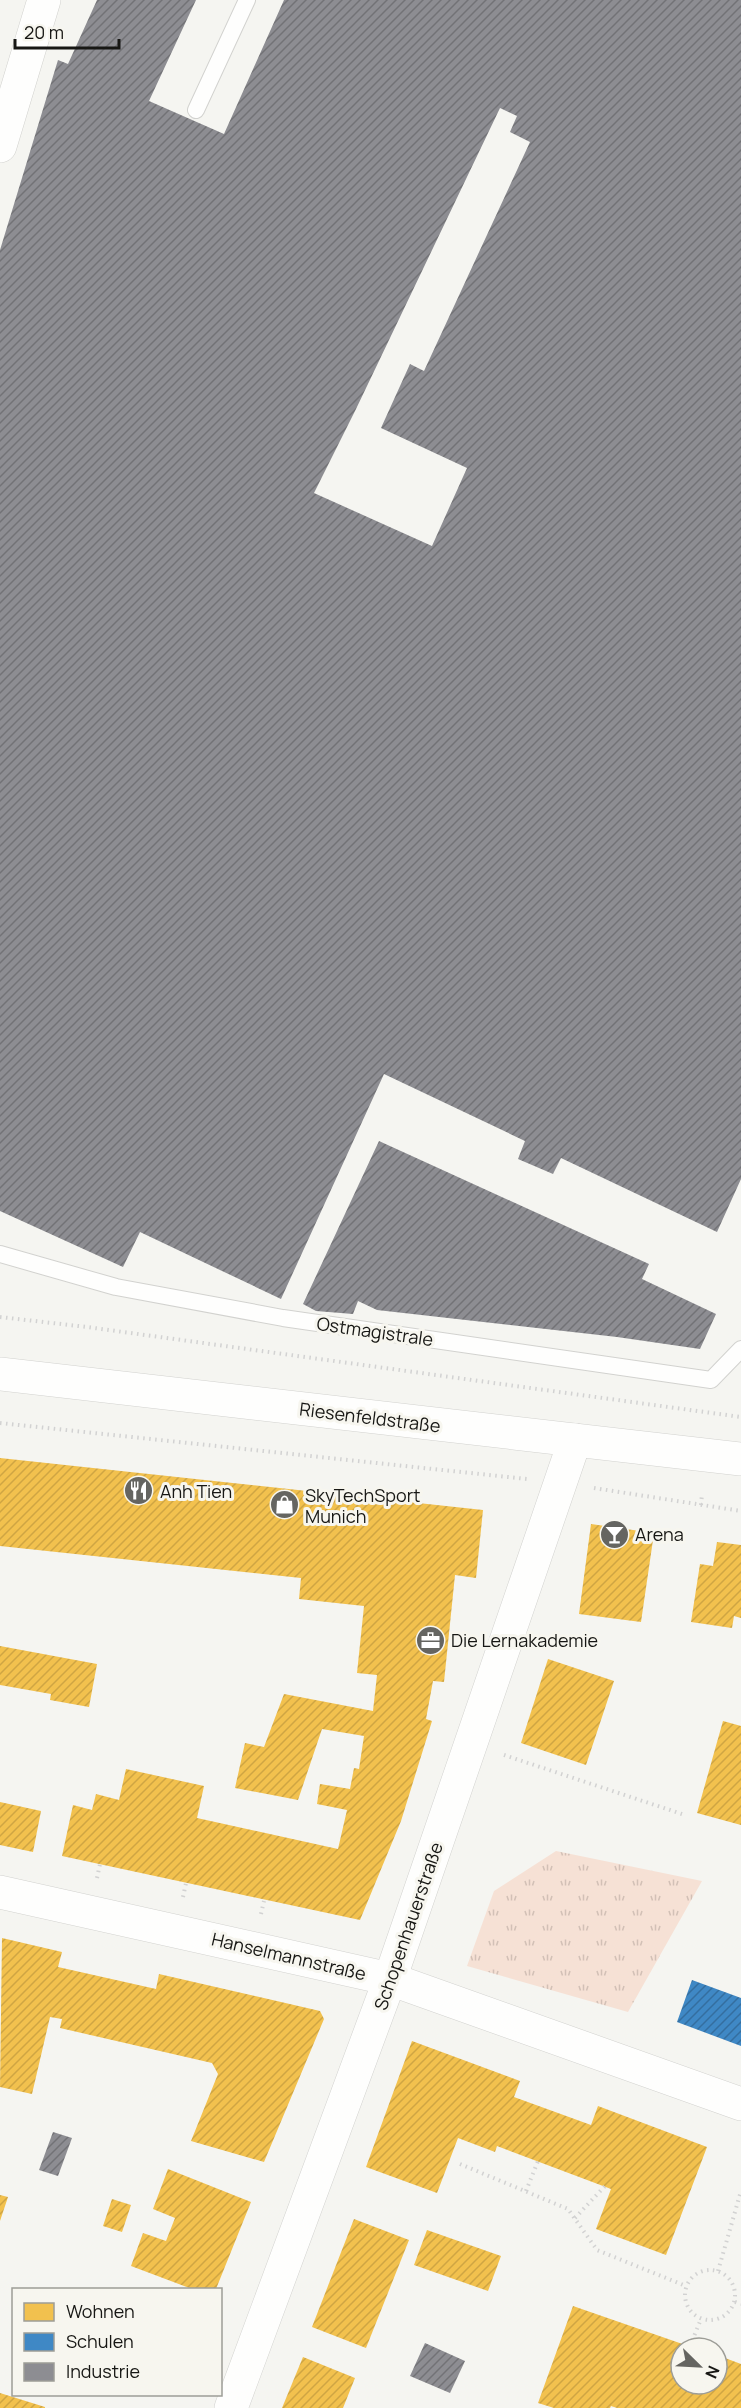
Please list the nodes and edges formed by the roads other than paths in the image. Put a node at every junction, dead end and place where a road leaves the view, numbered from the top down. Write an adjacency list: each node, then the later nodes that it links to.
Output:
1 (44, 0): 4 (street)
2 (247, 0): 3 (lane)
3 (196, 110)
4 (0, 146)
5 (0, 1254): 6 (lane, Ostmagistrale)
6 (741, 1349)
7 (0, 1374): 8 (street, Riesenfeldstraße)
8 (575, 1440): 9 (street, Riesenfeldstraße); 11 (street, Schopenhauerstraße)
9 (741, 1459)
10 (0, 1892): 11 (street, Hanselmannstraße)
11 (390, 1979): 12 (street, Hanselmannstraße); 13 (street, Schopenhauerstraße)
12 (741, 2104)
13 (231, 2408)

